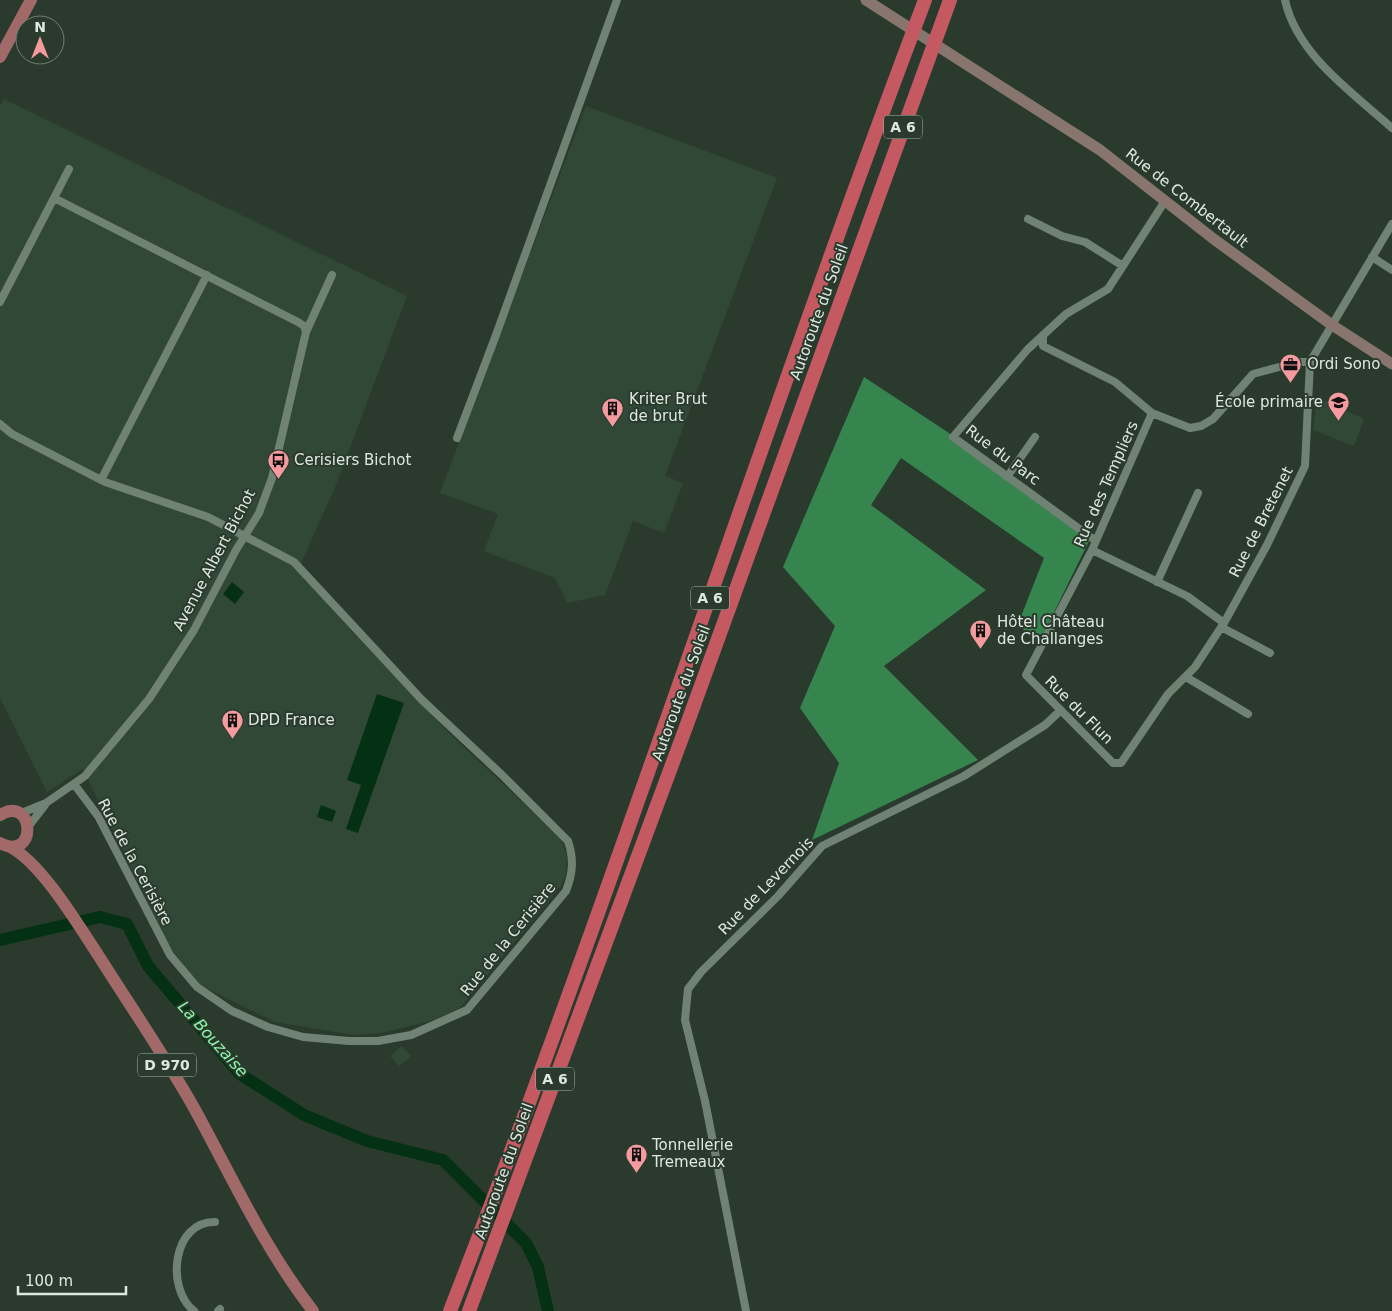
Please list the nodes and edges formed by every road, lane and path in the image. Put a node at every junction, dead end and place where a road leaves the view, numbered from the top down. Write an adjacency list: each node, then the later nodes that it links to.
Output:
1 (31, 0): 7 (main road)
2 (617, 0): 28 (street)
3 (866, 0): 11 (street, Rue de Combertault)
4 (925, 0): 53 (highway, Autoroute du Soleil / A 6)
5 (950, 0): 54 (highway, Autoroute du Soleil / A 6)
6 (1284, 0): 8 (street)
7 (0, 57)
8 (1392, 128)
9 (69, 169): 10 (street)
10 (54, 198): 17 (street); 19 (street)
11 (1165, 202): 15 (street); 20 (street, Rue de Combertault)
12 (1028, 219): 15 (street)
13 (1392, 224): 14 (street)
14 (1372, 257): 16 (street); 20 (street)
15 (1123, 266): 22 (street)
16 (1392, 270)
17 (207, 275): 21 (street); 30 (street)
18 (332, 275): 21 (street, Avenue Albert Bichot)
19 (0, 302)
20 (1332, 325): 23 (street); 24 (street, Rue de Combertault)
21 (306, 332): 32 (street, Avenue Albert Bichot)
22 (1043, 334): 25 (street); 29 (street, Rue du Parc)
23 (1310, 362): 25 (street, Rue des Templiers); 36 (street, Rue de Bretenet)
24 (1392, 364)
25 (1152, 413): 33 (street, Rue des Templiers)
26 (0, 424): 30 (street, Rue de la Cerisière)
27 (1035, 437): 29 (street)
28 (457, 438)
29 (1007, 477): 33 (street, Rue du Parc)
30 (101, 480): 32 (street, Rue de la Cerisière)
31 (1198, 493): 35 (street)
32 (246, 535): 43 (street, Avenue Albert Bichot); 43 (street, Rue de la Cerisière)
33 (1096, 541): 34 (street, Rue des Templiers)
34 (1092, 550): 35 (street); 38 (street, Rue des Templiers)
35 (1157, 582): 36 (street)
36 (1222, 625): 37 (street); 39 (street, Rue de Bretenet)
37 (1270, 652)
38 (1026, 675): 40 (street, Rue du Flun)
39 (1186, 678): 41 (street); 42 (street, Rue de Bretenet)
40 (1060, 710): 42 (street, Rue du Flun); 55 (street, Rue de Levernois)
41 (1248, 714)
42 (1113, 763)
43 (74, 784): 44 (street)
44 (46, 803): 46 (street); 47 (street)
45 (0, 804): 46 (main road)
46 (10, 813): 47 (main road)
47 (28, 831): 48 (main road); 49 (main road, D 970)
48 (5, 845): 49 (main road, D 970)
49 (38, 871): 52 (main road, D 970)
50 (215, 1222): 51 (street)
51 (194, 1311)
52 (313, 1311)
53 (450, 1311)
54 (470, 1311)
55 (746, 1311)

